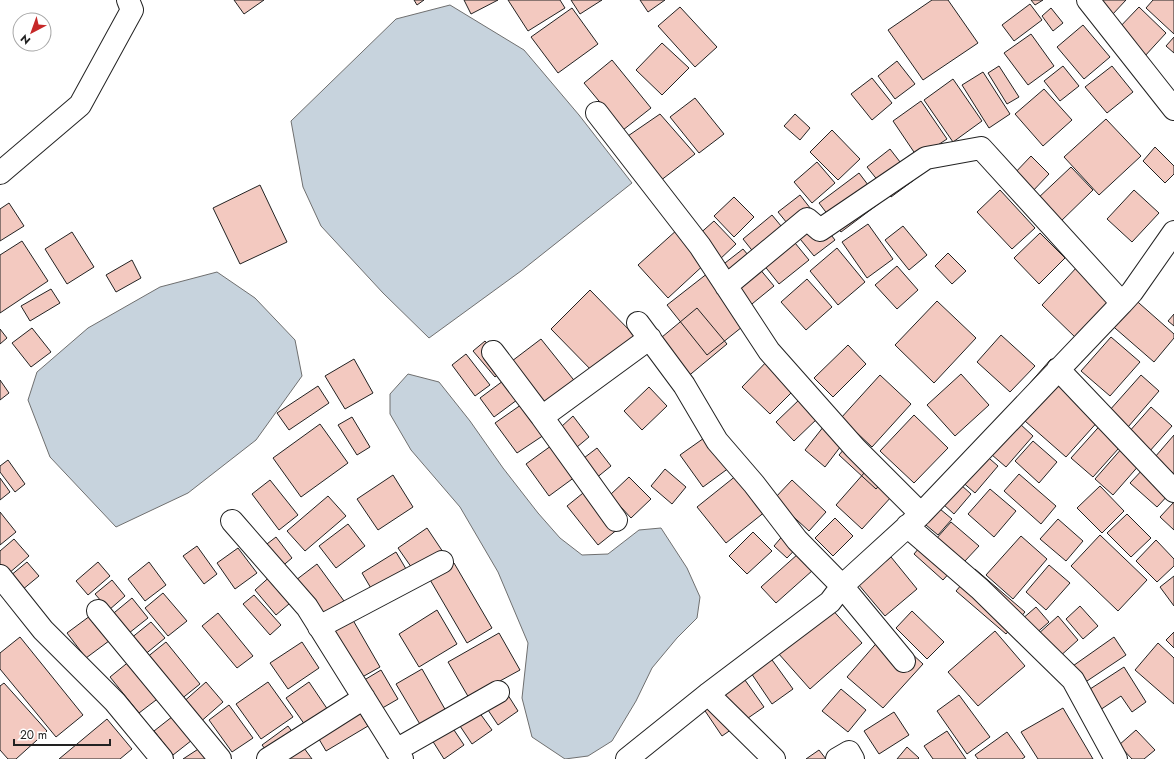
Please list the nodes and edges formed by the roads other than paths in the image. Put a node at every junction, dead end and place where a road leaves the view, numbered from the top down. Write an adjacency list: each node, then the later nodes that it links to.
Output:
1 (128, 0): 5 (street)
2 (1088, 0): 3 (street)
3 (1174, 109)
4 (597, 113): 7 (street)
5 (0, 173)
6 (1174, 232): 8 (street)
7 (726, 286): 8 (street); 14 (street)
8 (1122, 303): 10 (street)
9 (493, 352): 11 (street)
10 (1058, 369): 12 (street); 14 (street)
11 (542, 417): 13 (street); 18 (street)
12 (1174, 492)
13 (616, 520)
14 (914, 520): 18 (street); 33 (street)
15 (232, 521): 20 (street)
16 (442, 562): 20 (street)
17 (0, 576): 26 (street)
18 (842, 586): 21 (street); 23 (street)
19 (98, 611): 27 (street)
20 (319, 627): 24 (street)
21 (904, 661)
22 (498, 692): 25 (street)
23 (708, 694): 29 (street); 30 (street)
24 (364, 698): 25 (street); 28 (street)
25 (399, 754)
26 (162, 759)
27 (220, 759)
28 (268, 759)
29 (627, 759)
30 (774, 759)
31 (838, 759): 32 (street)
32 (853, 759)
33 (1116, 759)

